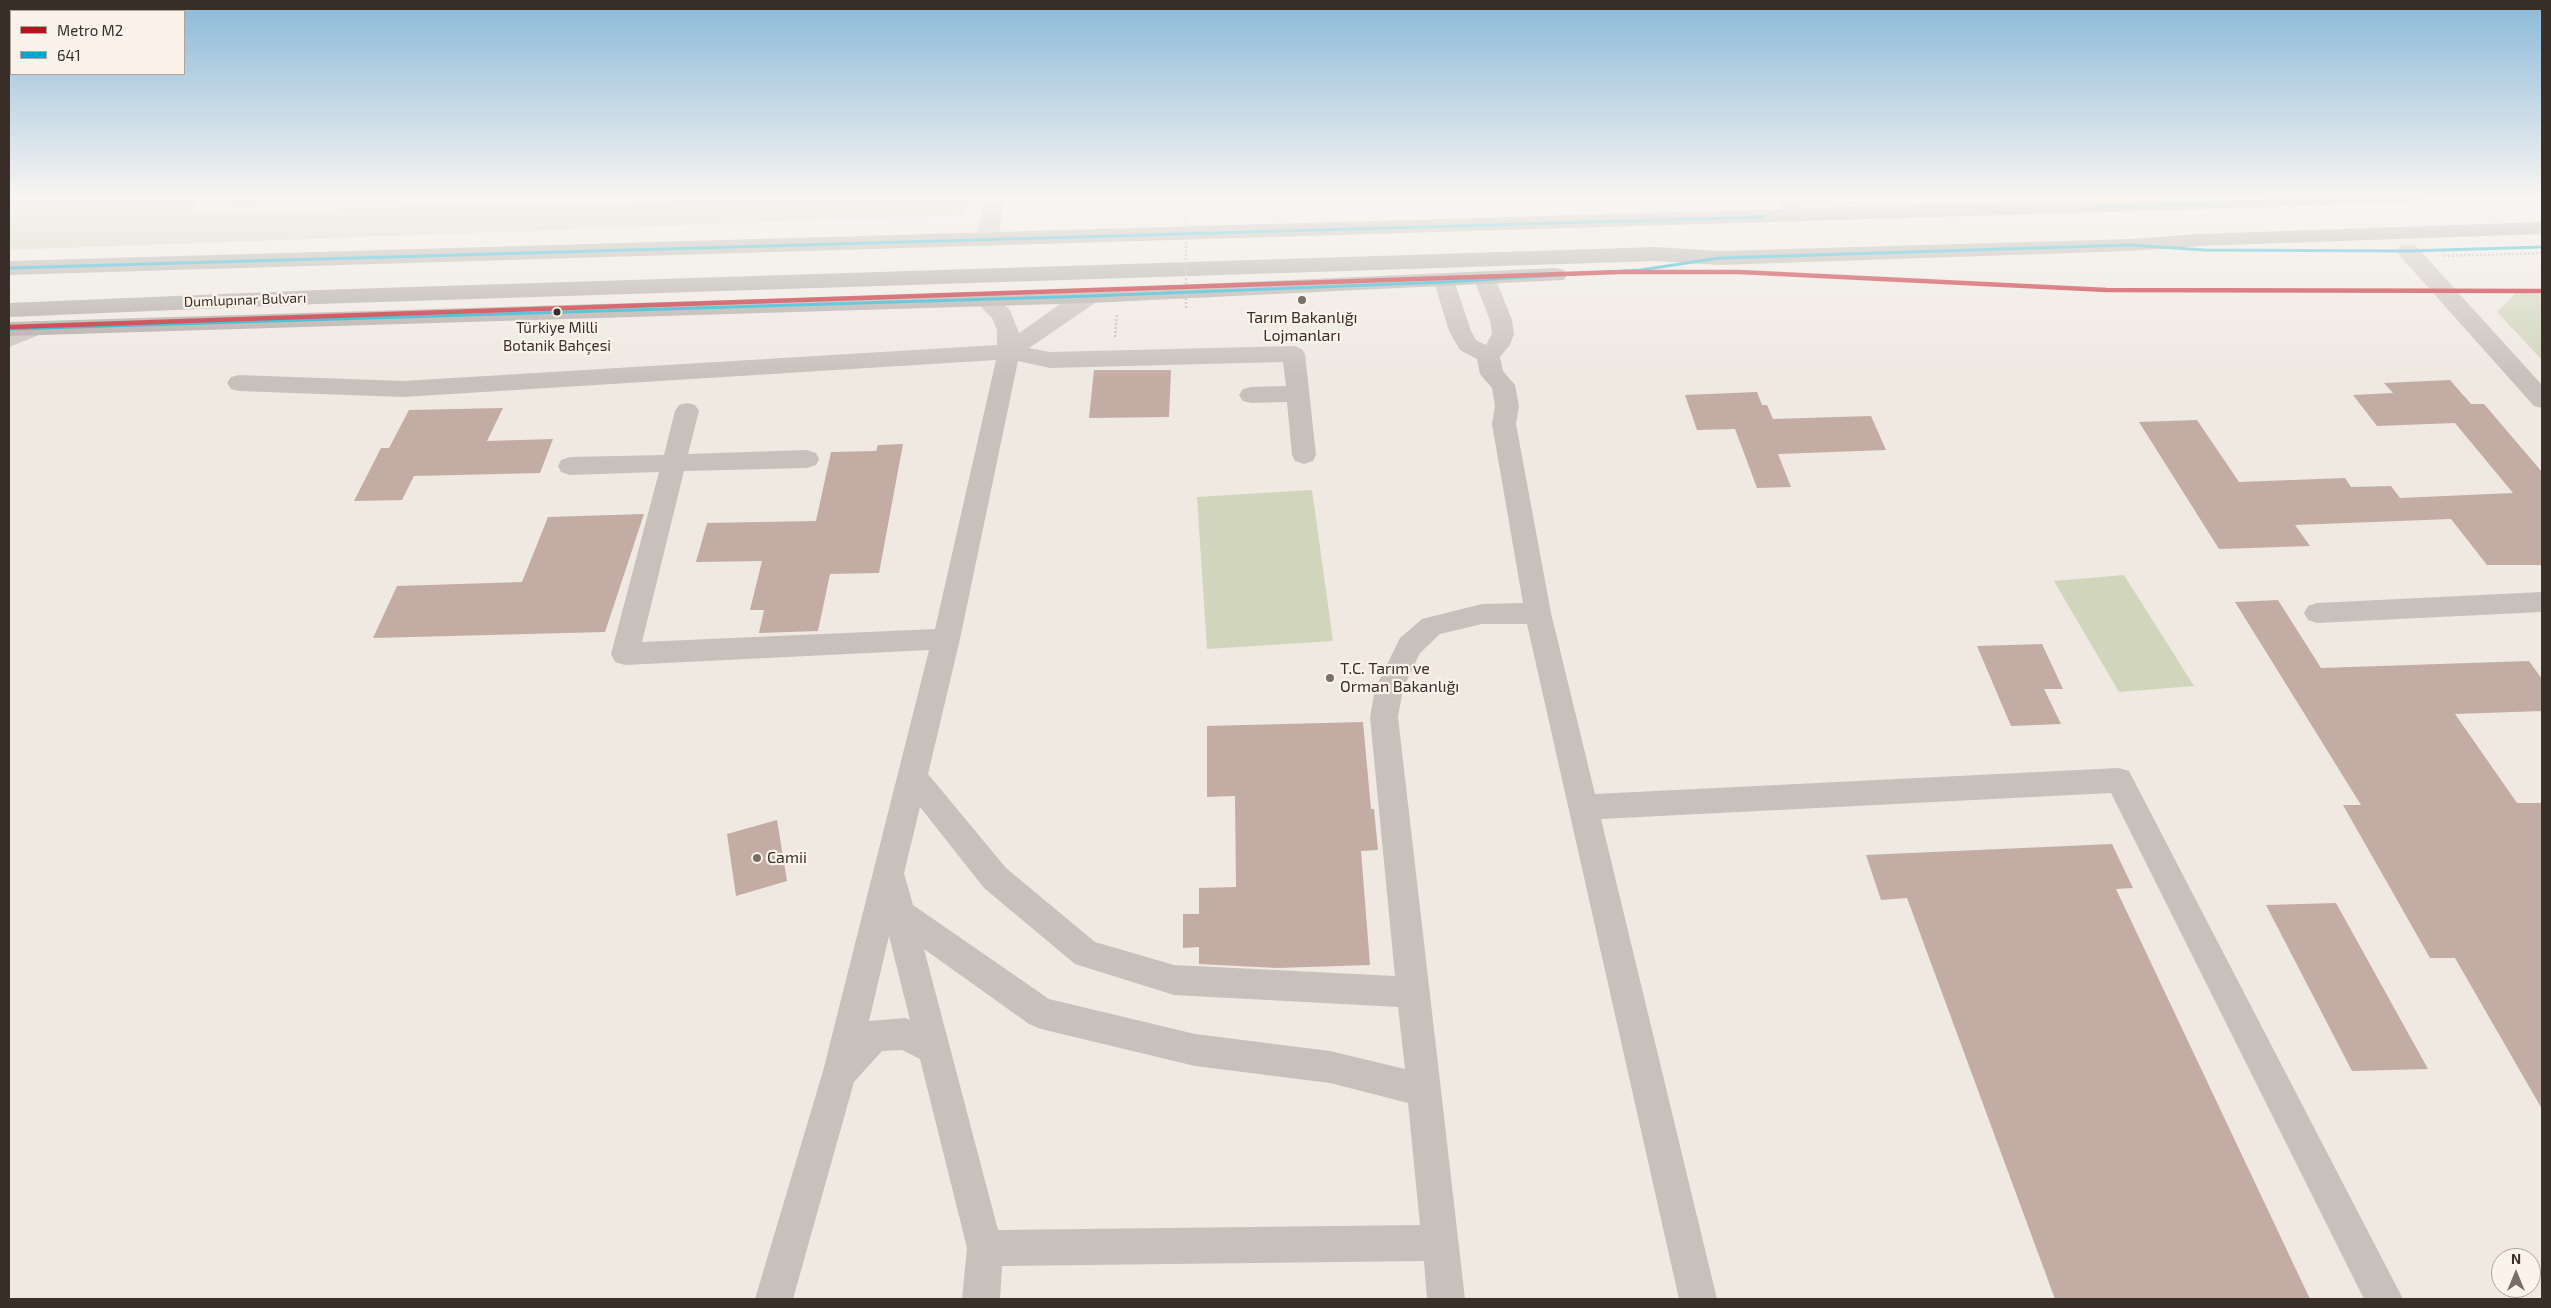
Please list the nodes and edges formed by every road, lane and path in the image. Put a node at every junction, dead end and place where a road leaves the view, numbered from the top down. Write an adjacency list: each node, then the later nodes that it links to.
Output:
1 (392, 257): 8 (highway)
2 (1186, 257): 15 (path, bridge)
3 (1551, 257): 14 (highway, Dumlupınar Bulvarı)
4 (1701, 257): 7 (highway, Dumlupınar Bulvarı)
5 (1749, 257): 7 (highway, Dumlupınar Bulvarı)
6 (2413, 257): 25 (street)
7 (1719, 258): 9 (highway)
8 (9, 268)
9 (1485, 280): 10 (highway); 21 (street)
10 (1445, 282): 11 (highway); 21 (street)
11 (1090, 296): 12 (highway); 19 (street)
12 (985, 300): 16 (highway); 19 (street)
13 (1118, 309): 20 (path)
14 (9, 310)
15 (1186, 310)
16 (36, 328): 17 (highway); 18 (street)
17 (9, 329)
18 (9, 340)
19 (1009, 352): 20 (street); 22 (street); 34 (street)
20 (1114, 359): 23 (street)
21 (1490, 365): 32 (street)
22 (238, 383)
23 (1297, 394): 24 (street); 27 (street)
24 (1251, 395)
25 (2542, 400)
26 (687, 411): 29 (street)
27 (1304, 455)
28 (807, 460): 29 (street)
29 (674, 462): 30 (street); 34 (street)
30 (570, 466)
31 (2542, 602): 33 (street)
32 (1538, 613): 36 (street); 39 (street)
33 (2316, 613)
34 (946, 639): 35 (street)
35 (912, 776): 37 (street); 39 (street)
36 (1582, 807): 48 (street); 49 (street)
37 (889, 874): 38 (street); 41 (street)
38 (899, 914): 40 (street); 42 (street)
39 (1413, 992): 42 (street)
40 (934, 1049): 41 (street); 44 (street)
41 (840, 1071): 45 (street)
42 (1424, 1090): 43 (street)
43 (1440, 1243): 44 (street); 47 (street)
44 (985, 1248): 46 (street)
45 (774, 1299)
46 (981, 1299)
47 (1446, 1299)
48 (1698, 1299)
49 (2384, 1299)

